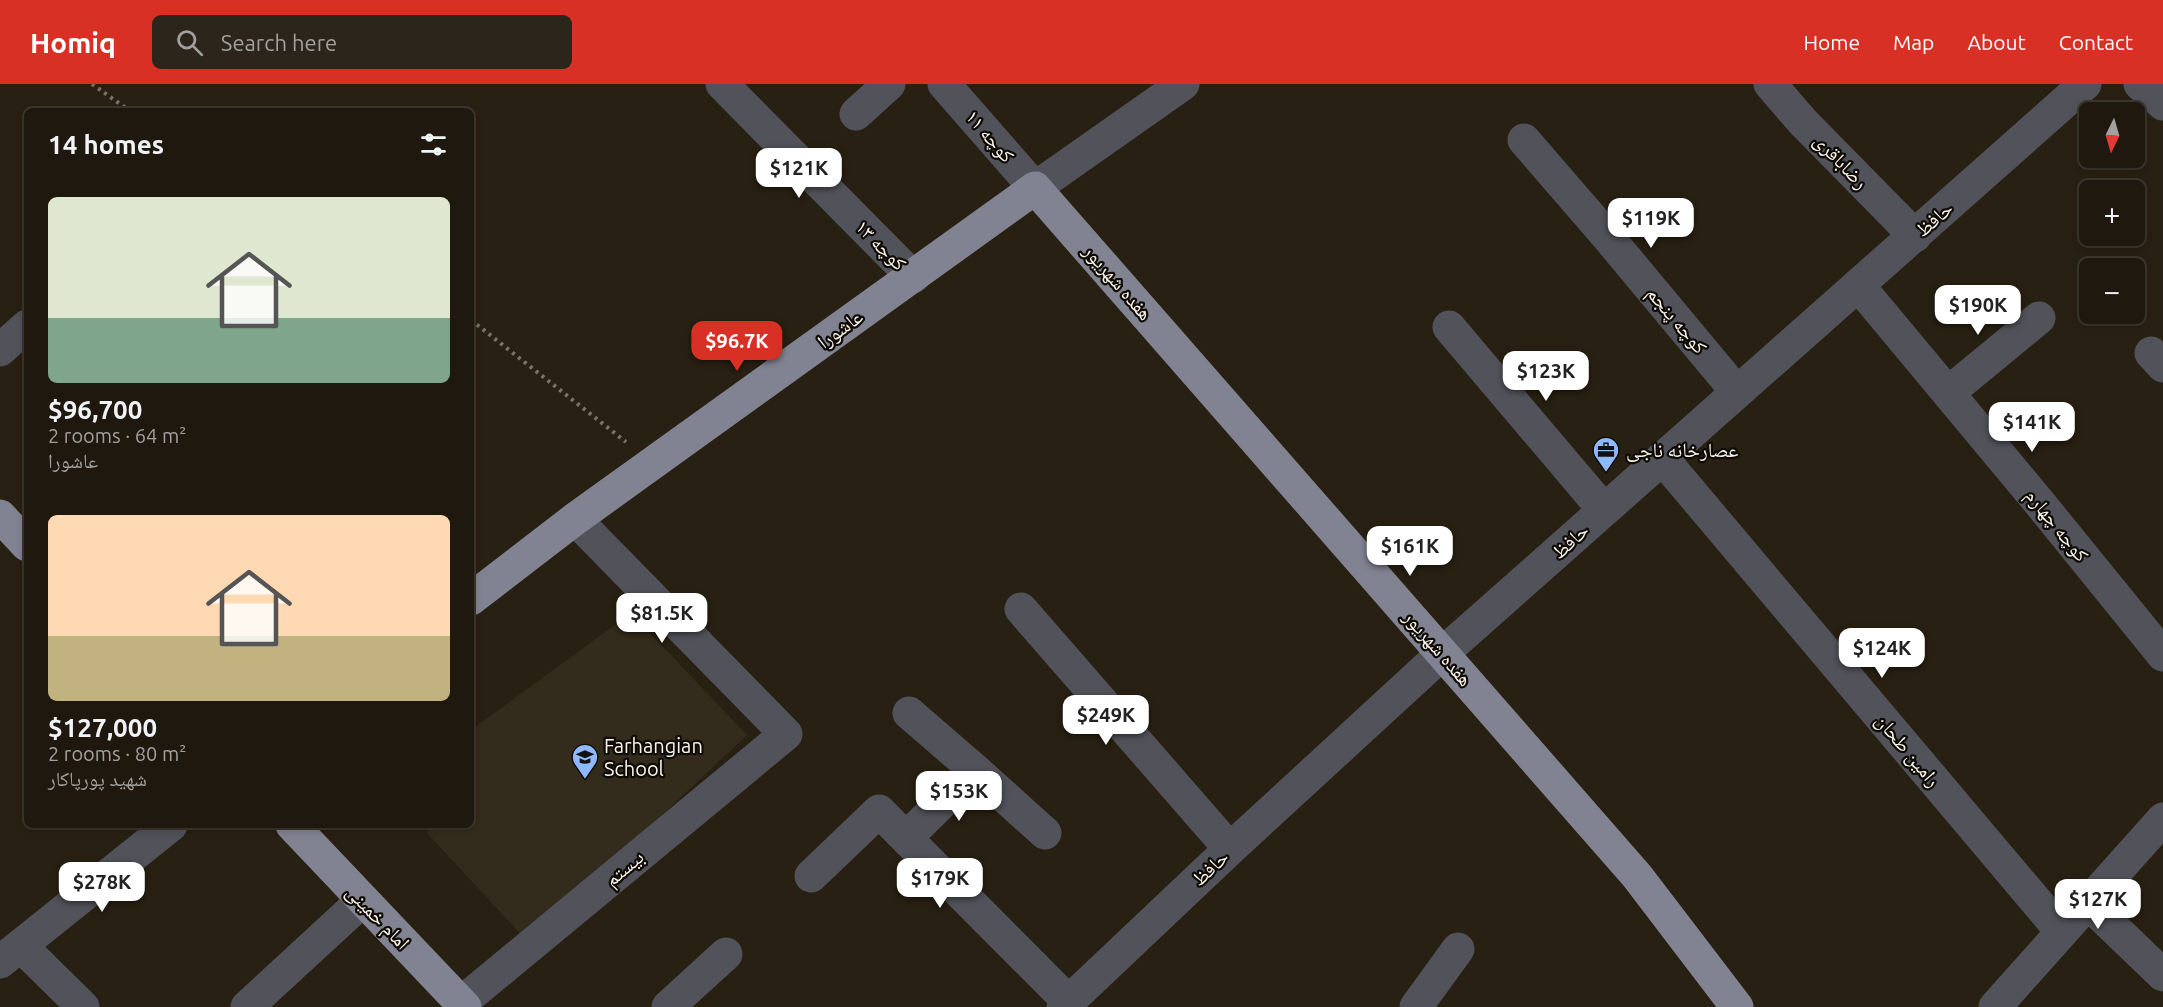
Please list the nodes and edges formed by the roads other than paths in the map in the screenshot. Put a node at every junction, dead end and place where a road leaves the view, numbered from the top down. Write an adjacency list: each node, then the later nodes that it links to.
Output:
1 (722, 84): 13 (street, کوچه ۱۳)
2 (889, 84): 9 (street)
3 (944, 84): 11 (street, کوچه ۱۱)
4 (1183, 84): 11 (street, عاشورا)
5 (1770, 84): 12 (street, رضاباقری)
6 (2084, 84): 12 (street, حافظ)
7 (2140, 84): 8 (street)
8 (2163, 104)
9 (856, 114)
10 (1524, 140): 19 (street, کوچه پنجم)
11 (1035, 188): 13 (main road, عاشورا); 28 (main road, هفده شهریور)
12 (1915, 236): 14 (street, حافظ)
13 (913, 277): 24 (main road, عاشورا)
14 (1858, 285): 19 (street, حافظ); 20 (street, کوچه چهارم)
15 (2039, 318): 20 (street)
16 (1449, 327): 22 (street)
17 (24, 329): 18 (street)
18 (0, 350)
19 (1737, 392): 21 (street, حافظ)
20 (1948, 393): 29 (street, کوچه چهارم)
21 (1662, 458): 22 (street, حافظ); 41 (street, رامین طحان)
22 (1604, 510): 28 (street, حافظ)
23 (0, 516): 25 (main road)
24 (575, 519): 26 (main road, عاشورا); 47 (street, بیستم)
25 (24, 541)
26 (474, 597)
27 (1021, 609): 37 (street)
28 (1443, 653): 37 (street, حافظ); 52 (main road, هفده شهریور)
29 (2163, 655)
30 (909, 713): 31 (street)
31 (975, 770): 35 (street); 36 (street)
32 (2163, 819): 40 (street)
33 (167, 828): 43 (street)
34 (295, 828): 39 (main road, امام خمینی)
35 (1045, 833)
36 (906, 838): 38 (street); 46 (street)
37 (1230, 849): 46 (street, حافظ)
38 (811, 876)
39 (362, 901): 47 (main road, امام خمینی); 49 (street)
40 (2088, 903): 41 (street); 45 (street)
41 (2062, 932): 53 (street)
42 (1458, 950): 51 (street)
43 (10, 954): 48 (street)
44 (726, 954): 50 (street)
45 (2163, 975)
46 (1066, 1004)
47 (463, 1005)
48 (83, 1007)
49 (247, 1007)
50 (669, 1007)
51 (1416, 1007)
52 (1737, 1007)
53 (1995, 1007)

